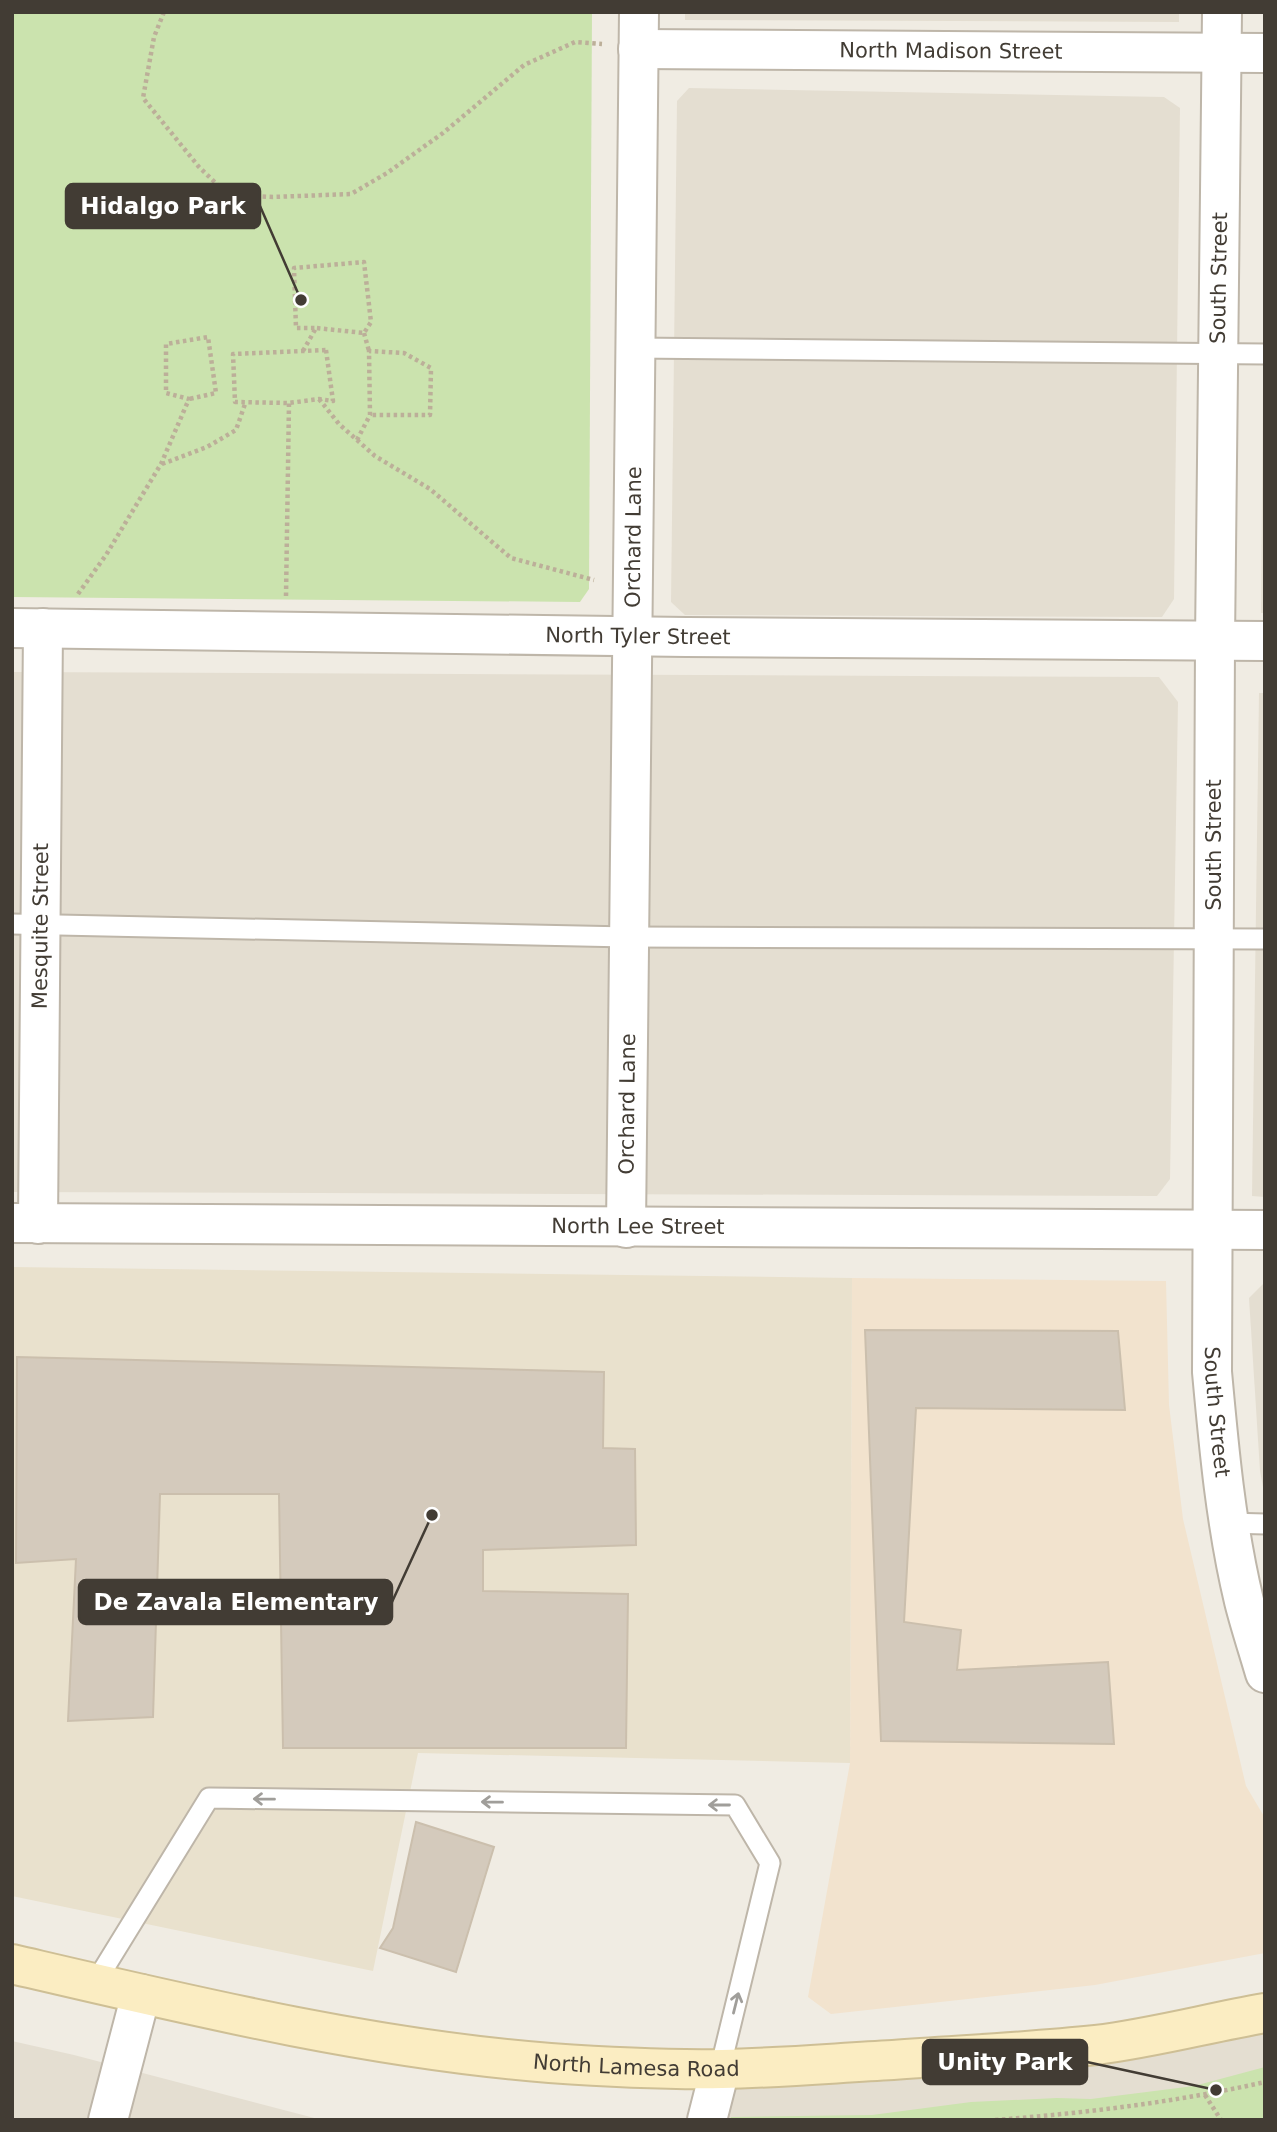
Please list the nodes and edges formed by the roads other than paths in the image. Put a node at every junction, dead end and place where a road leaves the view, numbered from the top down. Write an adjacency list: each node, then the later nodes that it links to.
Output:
1 (1222, 12): 3 (street, South Street)
2 (638, 34): 3 (street, North Madison Street); 5 (street, Orchard Lane)
3 (1222, 53): 4 (street, North Madison Street); 6 (street, South Street)
4 (1265, 53)
5 (635, 348): 6 (lane); 9 (street, Orchard Lane)
6 (1219, 353): 7 (lane); 10 (street, South Street)
7 (1265, 354)
8 (36, 628): 9 (street, North Tyler Street); 12 (street, Mesquite Street)
9 (631, 636): 10 (street, North Tyler Street); 13 (street, Orchard Lane)
10 (1215, 640): 11 (street, North Tyler Street); 14 (street, South Street)
11 (1265, 641)
12 (26, 924): 13 (lane); 16 (street, Mesquite Street)
13 (628, 937): 14 (lane); 17 (street, Orchard Lane)
14 (1214, 939): 15 (lane); 18 (street, South Street)
15 (1265, 939)
16 (25, 1224): 17 (street, North Lee Street)
17 (626, 1228): 18 (street, North Lee Street)
18 (1213, 1230): 19 (street, North Lee Street); 20 (street, South Street)
19 (1265, 1230)
20 (1247, 1524): 21 (street, South Street)
21 (1265, 1673)
22 (12, 1964): 23 (main road, North Lamesa Road)
23 (95, 1983): 24 (main road, North Lamesa Road); 26 (lane, one-way to 23)
24 (141, 1994): 26 (main road, North Lamesa Road); 27 (street)
25 (1265, 2014): 26 (main road, North Lamesa Road)
26 (720, 2069): 28 (street)
27 (108, 2120)
28 (707, 2120)

